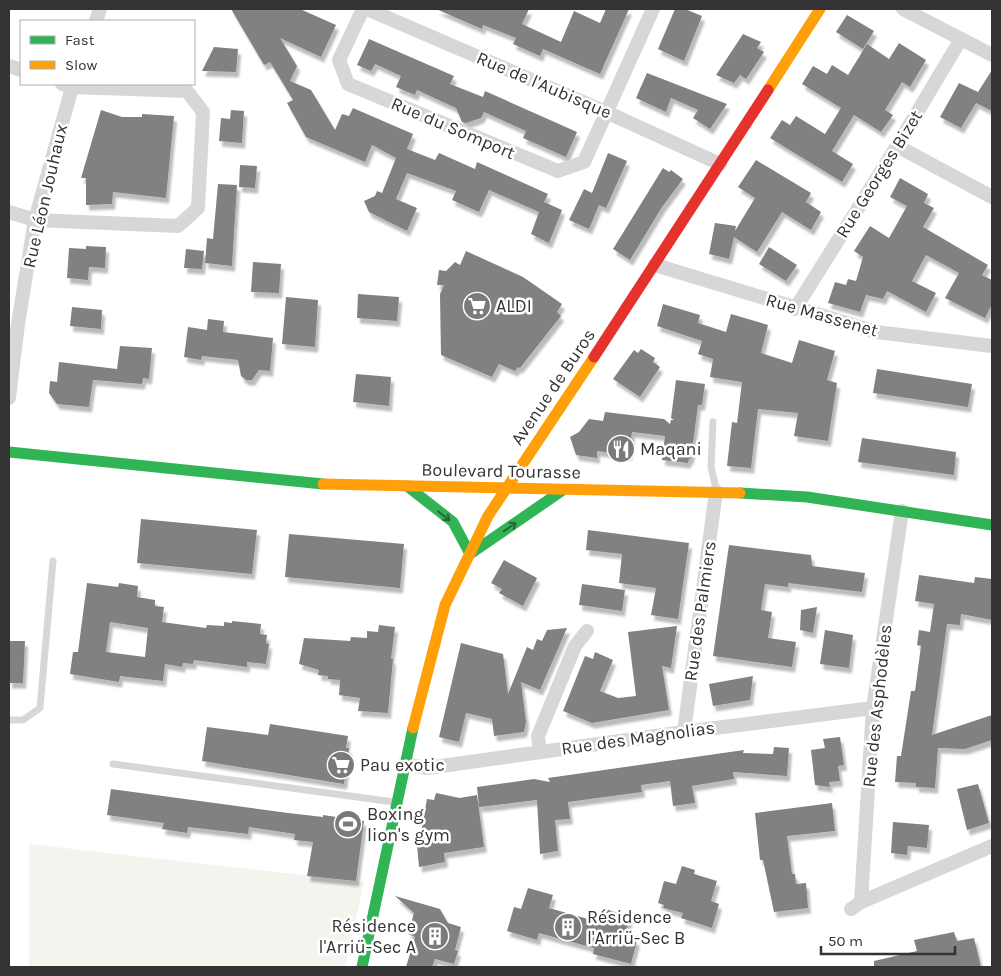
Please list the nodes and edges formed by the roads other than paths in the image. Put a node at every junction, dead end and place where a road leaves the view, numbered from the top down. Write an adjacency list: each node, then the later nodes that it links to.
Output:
1 (363, 9): 9 (street, Rue du Somport)
2 (367, 9): 9 (street, Rue de l'Aubisque)
3 (653, 9): 9 (street, Rue du Somport)
4 (820, 9): 11 (main road, Avenue de Buros)
5 (903, 9): 6 (street)
6 (961, 39): 7 (street); 10 (street, Rue Georges Bizet)
7 (992, 55)
8 (69, 85): 14 (street, Rue Léon Jouhaux); 14 (street)
9 (606, 112): 11 (street, Rue de l'Aubisque)
10 (897, 146): 12 (street); 16 (street, Rue Georges Bizet)
11 (720, 164): 15 (main road, Avenue de Buros)
12 (992, 197)
13 (9, 212): 14 (street)
14 (35, 220): 18 (street, Rue Léon Jouhaux)
15 (655, 265): 16 (street, Rue Massenet); 22 (main road, Avenue de Buros)
16 (795, 309): 17 (street, Rue Massenet)
17 (992, 346)
18 (9, 398)
19 (713, 422): 24 (lane)
20 (9, 452): 21 (main road, Boulevard Tourasse)
21 (407, 486): 22 (main road, Boulevard Tourasse); 27 (main road, one-way to 27)
22 (506, 489): 23 (main road, Boulevard Tourasse); 27 (main road, Avenue de Buros)
23 (563, 490): 24 (main road, Boulevard Tourasse); 27 (main road, one-way to 23)
24 (716, 491): 25 (main road, Boulevard Tourasse); 32 (street, Rue des Palmiers)
25 (902, 511): 26 (main road, Boulevard Tourasse); 30 (street, Rue des Asphodèles)
26 (992, 526)
27 (470, 554): 35 (main road, Avenue de Buros)
28 (53, 561): 31 (lane)
29 (587, 631): 33 (street)
30 (873, 708): 32 (street, Rue des Magnolias); 37 (street, Rue des Asphodèles)
31 (9, 720)
32 (684, 732): 33 (street, Rue des Magnolias)
33 (540, 752): 35 (street, Rue des Magnolias)
34 (113, 764): 36 (lane)
35 (404, 764): 36 (main road, Avenue de Buros)
36 (397, 803): 38 (main road, Avenue de Buros)
37 (992, 846)
38 (362, 967)

